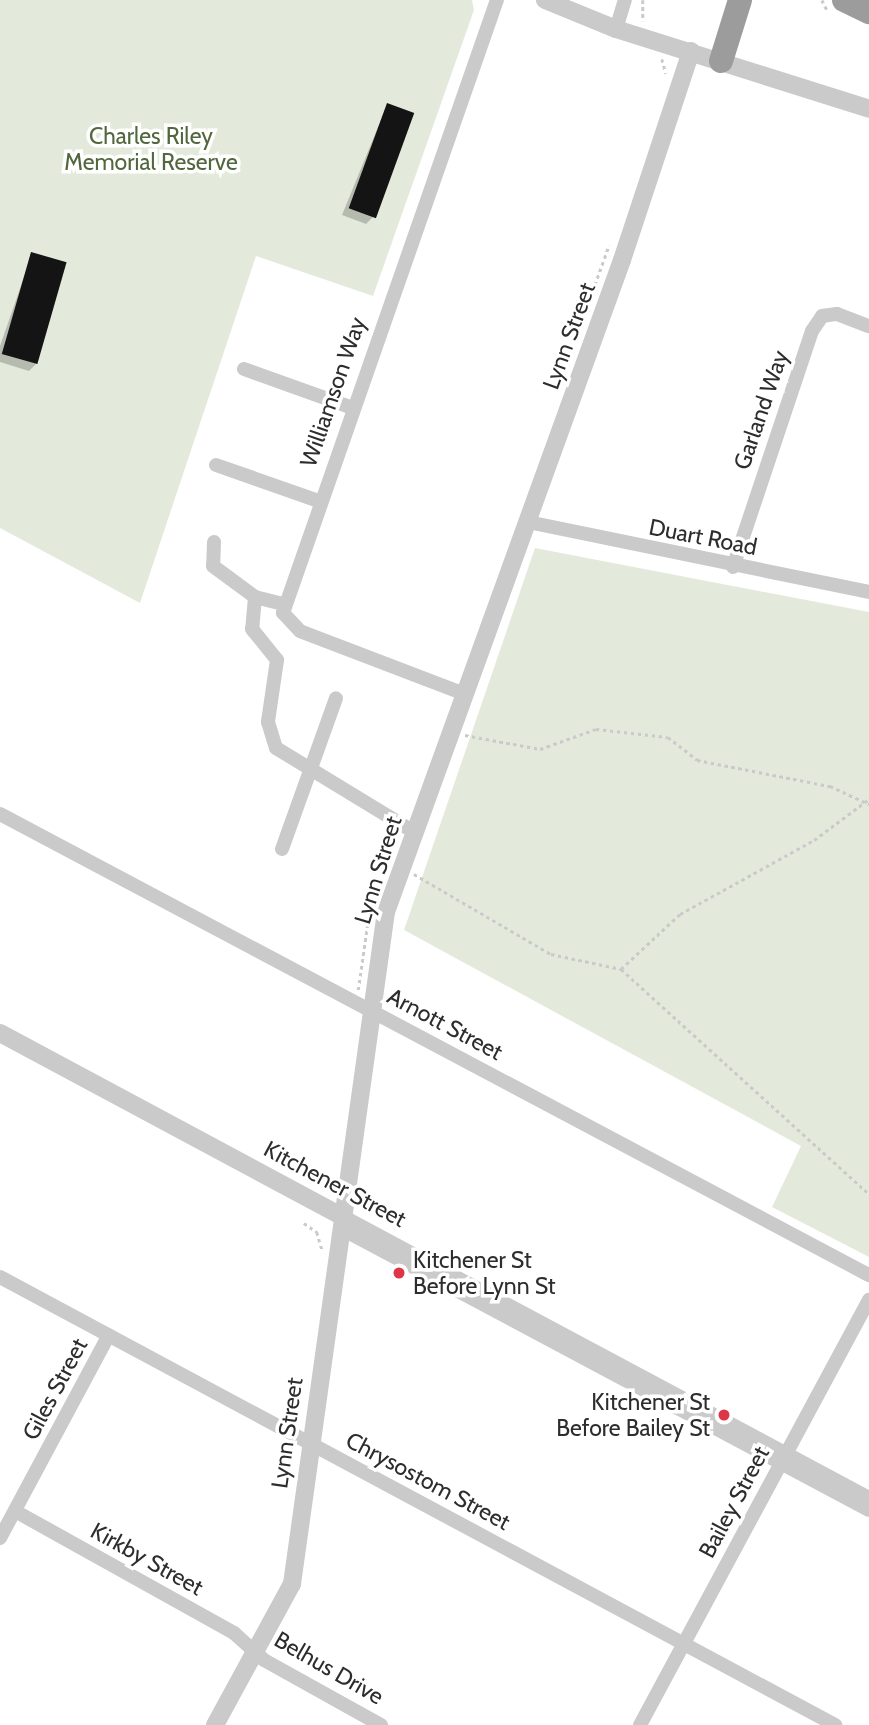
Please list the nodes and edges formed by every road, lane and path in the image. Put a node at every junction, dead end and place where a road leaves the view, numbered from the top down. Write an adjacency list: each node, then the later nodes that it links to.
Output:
1 (497, 0): 13 (street, Williamson Way)
2 (545, 0): 7 (street)
3 (625, 0): 7 (street)
4 (740, 0): 9 (highway)
5 (844, 0): 6 (highway)
6 (869, 12)
7 (616, 29): 8 (street)
8 (691, 51): 9 (street); 16 (street, Lynn Street)
9 (721, 61): 10 (street)
10 (869, 109)
11 (869, 326): 18 (street, Garland Way)
12 (244, 369): 13 (street)
13 (350, 407): 15 (street, Williamson Way)
14 (216, 465): 15 (street)
15 (319, 501): 21 (street, Williamson Way)
16 (528, 522): 18 (street, Duart Road); 22 (street, Lynn Street)
17 (214, 542): 20 (street)
18 (733, 566): 19 (street, Duart Road)
19 (869, 592)
20 (255, 597): 21 (street); 25 (street)
21 (283, 604): 22 (street)
22 (462, 693): 24 (street, Lynn Street)
23 (335, 698): 25 (street)
24 (450, 732): 26 (path); 28 (street, Lynn Street)
25 (308, 773): 28 (street); 29 (street)
26 (868, 802): 31 (path)
27 (0, 814): 32 (street, Arnott Street)
28 (414, 832): 30 (street, Lynn Street)
29 (282, 849)
30 (401, 868): 31 (path); 32 (street, Lynn Street)
31 (621, 968): 35 (path)
32 (370, 1010): 36 (street, Lynn Street); 39 (street, Arnott Street)
33 (0, 1033): 36 (street, Kitchener Street)
34 (0, 1046): 36 (street, Kitchener Street)
35 (869, 1194)
36 (341, 1222): 43 (street, Lynn Street); 44 (street, Kitchener Street)
37 (304, 1223): 38 (path)
38 (322, 1255)
39 (869, 1275)
40 (0, 1277): 42 (street, Chrysostom Street)
41 (869, 1300): 44 (street, Bailey Street)
42 (109, 1335): 43 (street, Chrysostom Street); 47 (street, Giles Street)
43 (309, 1444): 49 (street, Chrysostom Street); 50 (street, Lynn Street)
44 (782, 1460): 45 (street, Kitchener Street); 46 (street, Kitchener Street); 49 (street, Bailey Street)
45 (869, 1498)
46 (869, 1510)
47 (15, 1511): 48 (street, Giles Street); 50 (street, Kirkby Street)
48 (0, 1538)
49 (684, 1644): 53 (street, Bailey Street); 54 (street, Chrysostom Street)
50 (254, 1651): 51 (street, Lynn Street); 52 (street, Belhus Drive)
51 (215, 1725)
52 (381, 1725)
53 (640, 1725)
54 (835, 1725)

